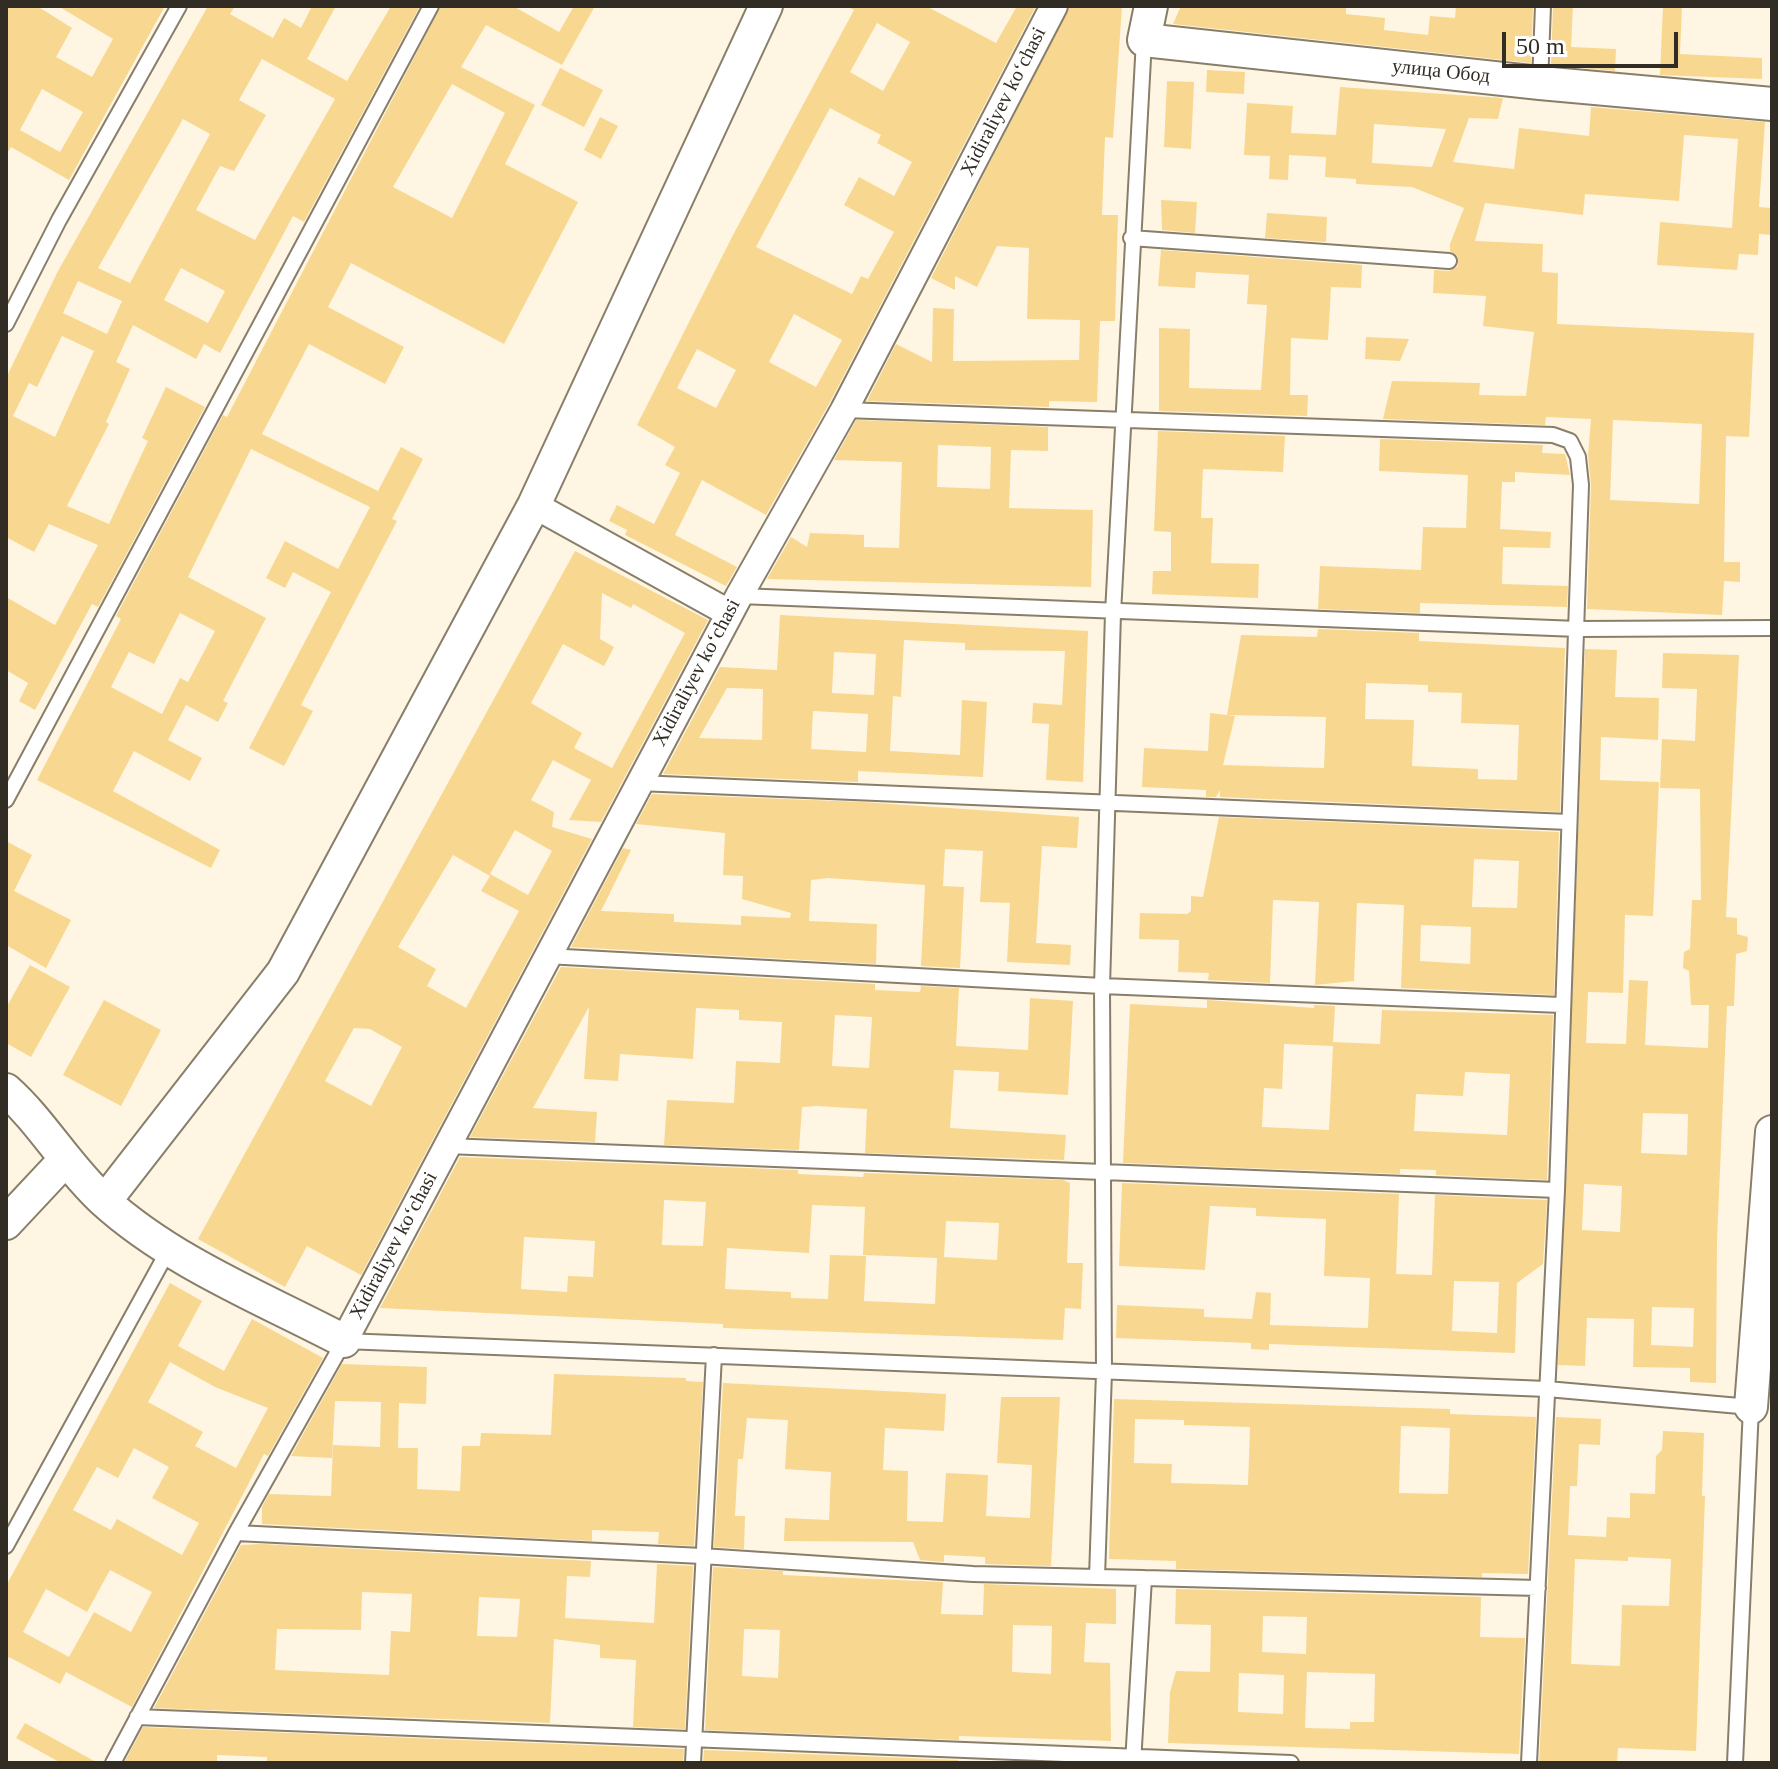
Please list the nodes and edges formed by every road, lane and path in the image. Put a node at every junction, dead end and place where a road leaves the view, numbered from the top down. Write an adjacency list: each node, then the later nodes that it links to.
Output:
1 (179, 6): 12 (lane)
2 (431, 6): 21 (lane)
3 (766, 6): 15 (street)
4 (1054, 6): 13 (street, Xidiraliyev koʻchasi)
5 (1151, 6): 7 (street)
6 (1543, 6): 8 (lane)
7 (1144, 40): 8 (street, улица Обод); 10 (lane)
8 (1540, 83): 9 (street, улица Обод)
9 (1772, 104)
10 (1131, 238): 11 (lane); 14 (lane)
11 (1449, 261)
12 (6, 324)
13 (844, 410): 14 (lane); 16 (street, Xidiraliyev koʻchasi)
14 (1125, 421): 17 (lane); 19 (lane)
15 (534, 505): 16 (street); 33 (street)
16 (734, 604): 17 (lane); 20 (street, Xidiraliyev koʻchasi)
17 (1113, 613): 19 (lane); 22 (lane)
18 (1772, 628): 19 (lane)
19 (1578, 629): 23 (lane)
20 (638, 783): 22 (lane); 24 (street, Xidiraliyev koʻchasi)
21 (6, 800)
22 (1108, 802): 23 (lane); 25 (lane)
23 (1569, 822): 26 (lane)
24 (546, 956): 25 (lane); 29 (street, Xidiraliyev koʻchasi)
25 (1102, 986): 26 (lane); 31 (lane)
26 (1561, 1005): 32 (lane)
27 (6, 1090): 30 (street)
28 (1772, 1132): 40 (street)
29 (447, 1146): 31 (lane); 36 (street, Xidiraliyev koʻchasi)
30 (64, 1161): 33 (street); 34 (street)
31 (1101, 1172): 32 (lane); 38 (lane)
32 (1557, 1190): 39 (lane)
33 (105, 1201): 35 (street)
34 (6, 1223)
35 (169, 1249): 36 (street); 42 (lane)
36 (344, 1341): 37 (lane); 41 (lane)
37 (714, 1355): 38 (lane); 43 (lane)
38 (1104, 1372): 39 (lane); 44 (lane)
39 (1547, 1389): 40 (lane); 46 (lane)
40 (1751, 1407): 54 (lane)
41 (236, 1533): 43 (lane); 47 (lane)
42 (6, 1546)
43 (702, 1556): 44 (lane); 48 (lane)
44 (1097, 1577): 45 (lane)
45 (1144, 1578): 46 (lane); 49 (lane)
46 (1538, 1588): 53 (lane)
47 (137, 1717): 48 (lane); 50 (lane)
48 (694, 1739): 49 (lane); 51 (lane)
49 (1133, 1760): 52 (lane)
50 (113, 1763)
51 (693, 1763)
52 (1291, 1763)
53 (1529, 1763)
54 (1735, 1763)

